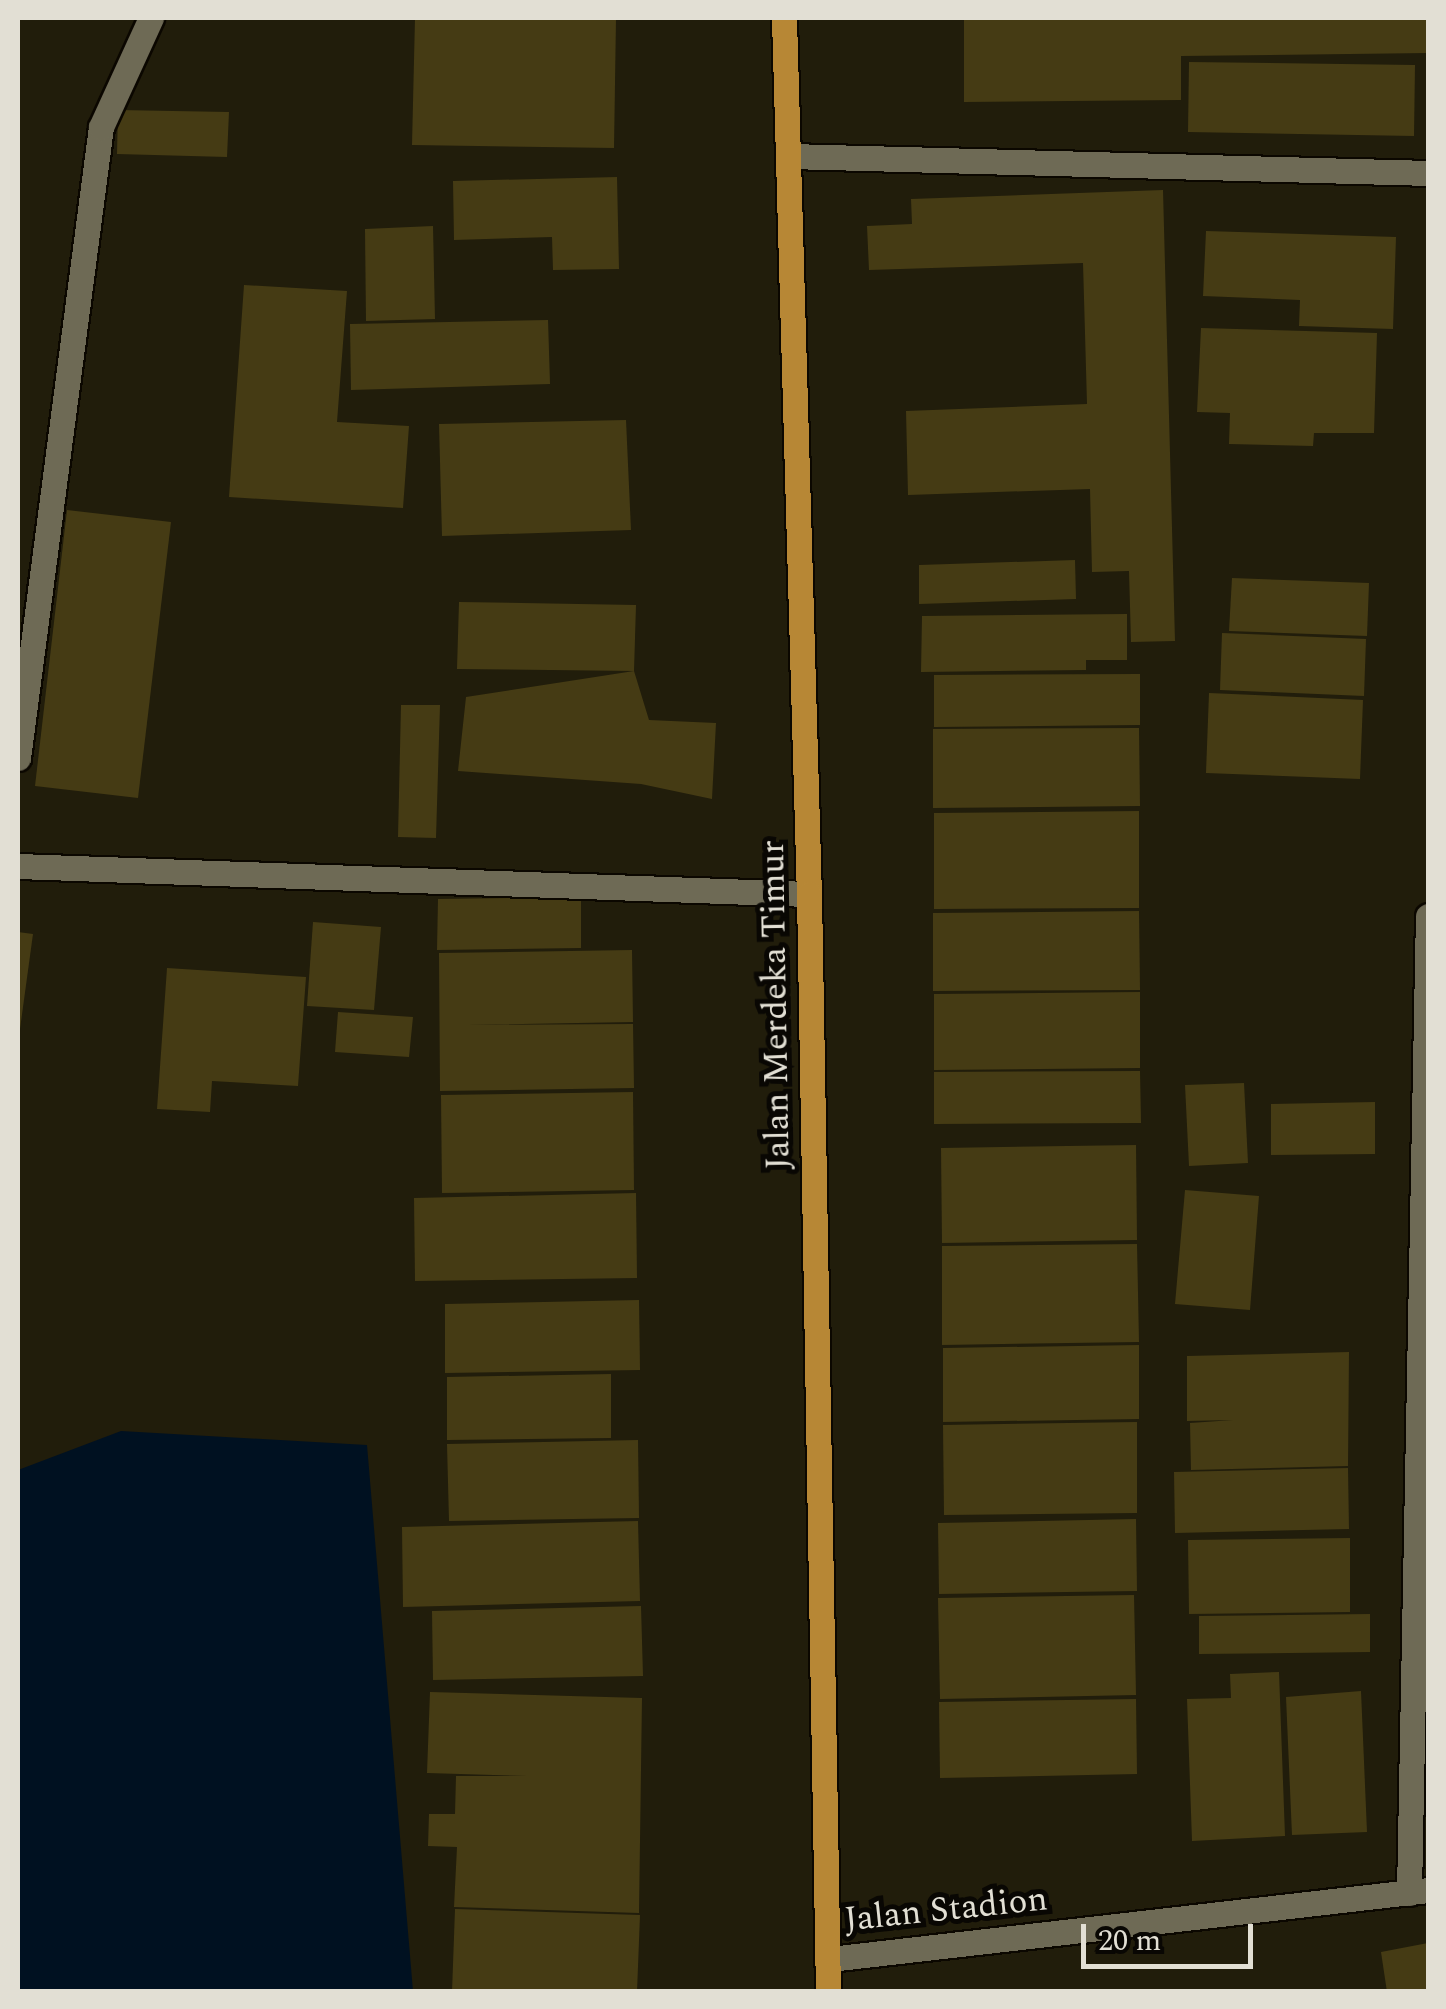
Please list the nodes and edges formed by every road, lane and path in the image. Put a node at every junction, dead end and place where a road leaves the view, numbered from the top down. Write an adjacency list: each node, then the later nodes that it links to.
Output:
1 (151, 18): 5 (street)
2 (784, 18): 3 (main road, Jalan Merdeka Timur)
3 (789, 156): 4 (street); 7 (main road, Jalan Merdeka Timur)
4 (1428, 173)
5 (18, 758)
6 (18, 866): 7 (street)
7 (809, 894): 10 (main road, Jalan Merdeka Timur)
8 (1428, 916): 9 (street)
9 (1418, 1892): 10 (street, Jalan Stadion)
10 (830, 1959): 11 (main road, Jalan Merdeka Timur)
11 (828, 1992)

